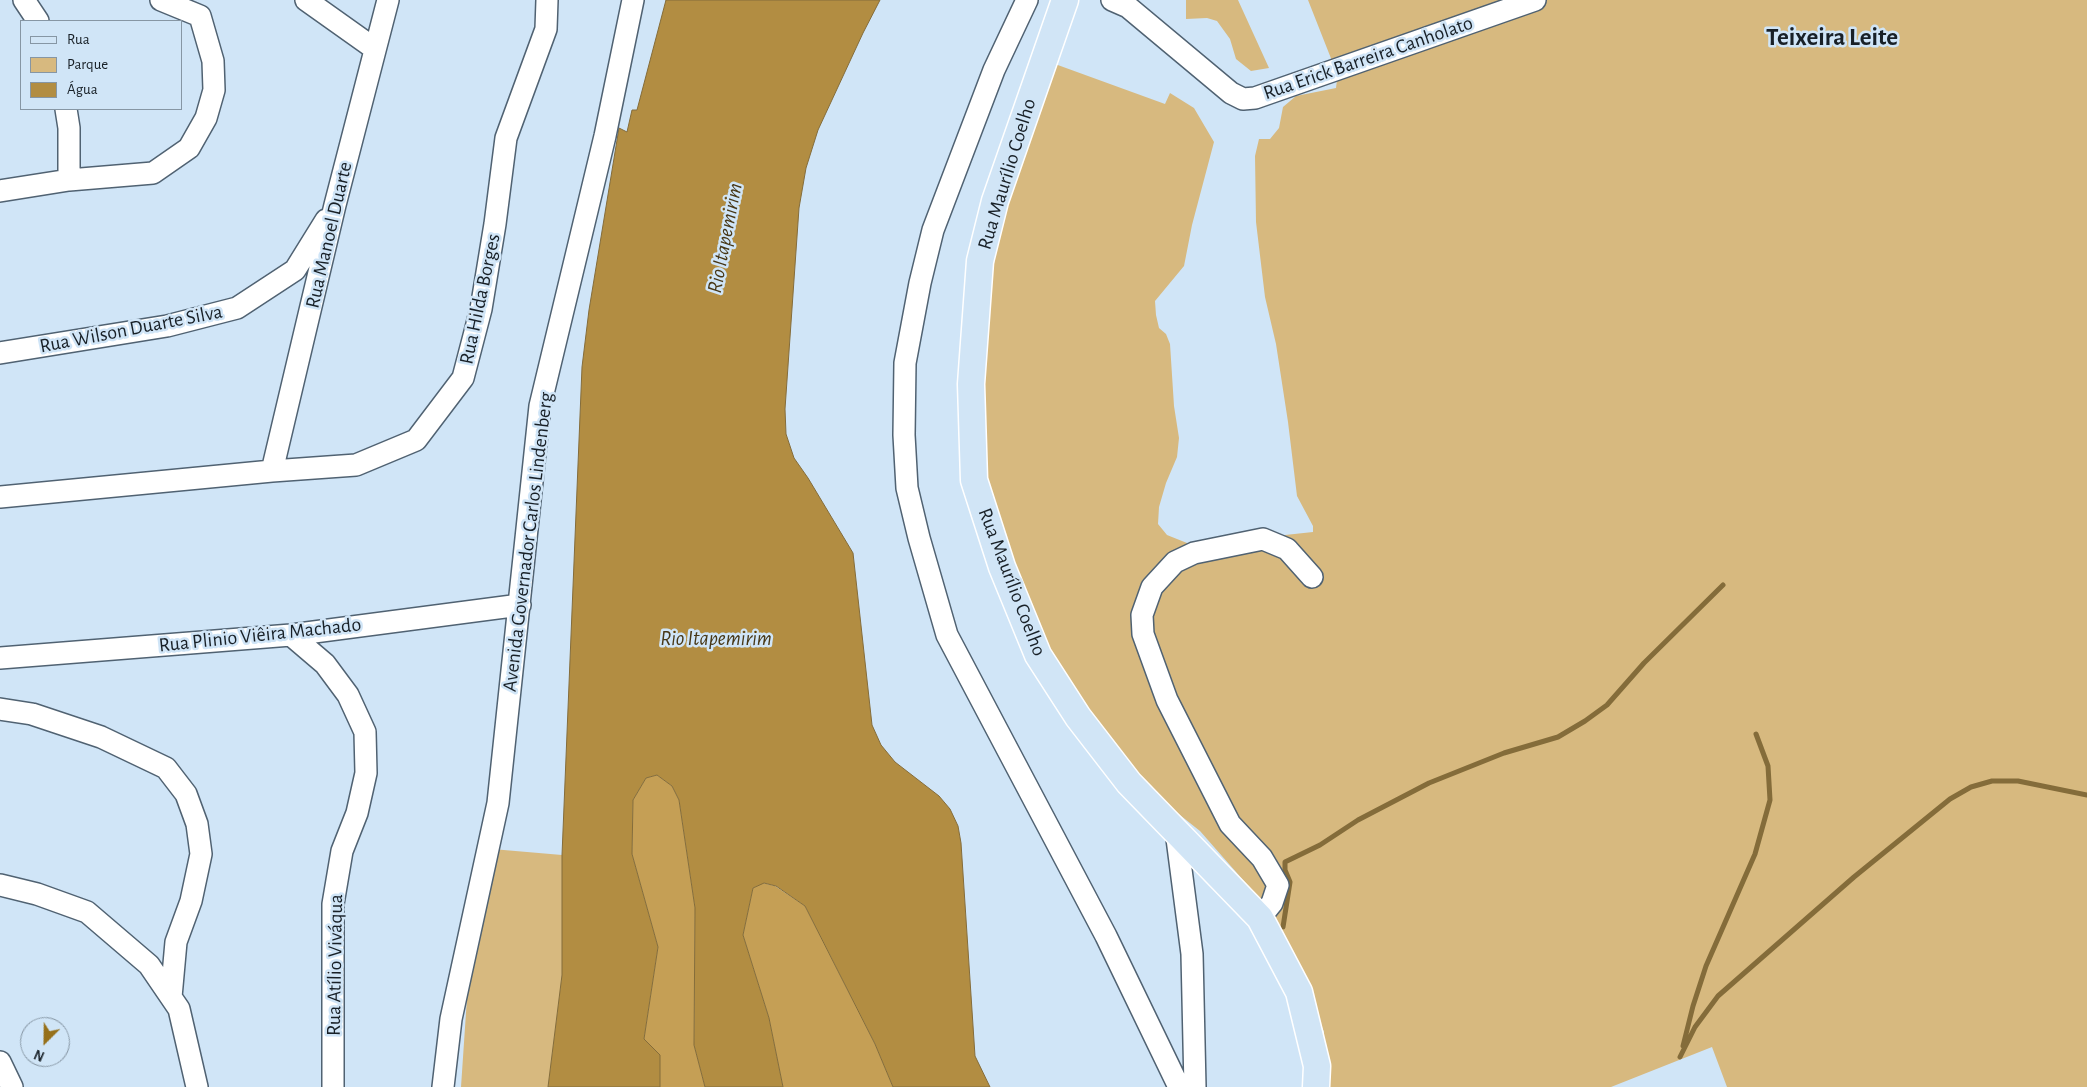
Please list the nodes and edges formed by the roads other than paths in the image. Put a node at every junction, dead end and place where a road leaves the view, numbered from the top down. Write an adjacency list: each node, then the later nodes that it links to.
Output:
1 (24, 0): 11 (street)
2 (161, 0): 14 (street)
3 (306, 0): 12 (street)
4 (388, 0): 12 (street, Rua Manoel Duarte)
5 (546, 0): 18 (street, Rua Hilda Borges)
6 (632, 0): 21 (street, Avenida Governador Carlos Lindenberg)
7 (1027, 0): 34 (street)
8 (1065, 0): 25 (main road, Rua Maurílio Coelho)
9 (1112, 0): 10 (street, Rua Erick Barreira Canholato)
10 (1535, 0)
11 (37, 20)
12 (375, 49): 16 (street, Rua Manoel Duarte)
13 (66, 110): 14 (street)
14 (69, 180): 15 (street)
15 (0, 191)
16 (335, 205): 17 (street, Rua Wilson Duarte Silva); 18 (street, Rua Manoel Duarte)
17 (0, 353)
18 (272, 471): 19 (street)
19 (0, 497)
20 (1312, 578): 27 (street)
21 (520, 606): 22 (street, Rua Plinio Viêira Machado); 33 (street, Avenida Governador Carlos Lindenberg)
22 (290, 635): 23 (street, Rua Plinio Viêira Machado); 32 (street, Rua Atílio Viváqua)
23 (0, 658)
24 (0, 709): 28 (street)
25 (1176, 831): 27 (main road, Rua Maurílio Coelho); 35 (street)
26 (0, 885): 28 (street)
27 (1260, 918): 36 (main road, Rua Maurílio Coelho)
28 (171, 997): 31 (street)
29 (0, 1062): 30 (street)
30 (8, 1084)
31 (197, 1087)
32 (333, 1087)
33 (444, 1087)
34 (1179, 1087)
35 (1195, 1087)
36 (1316, 1087)

